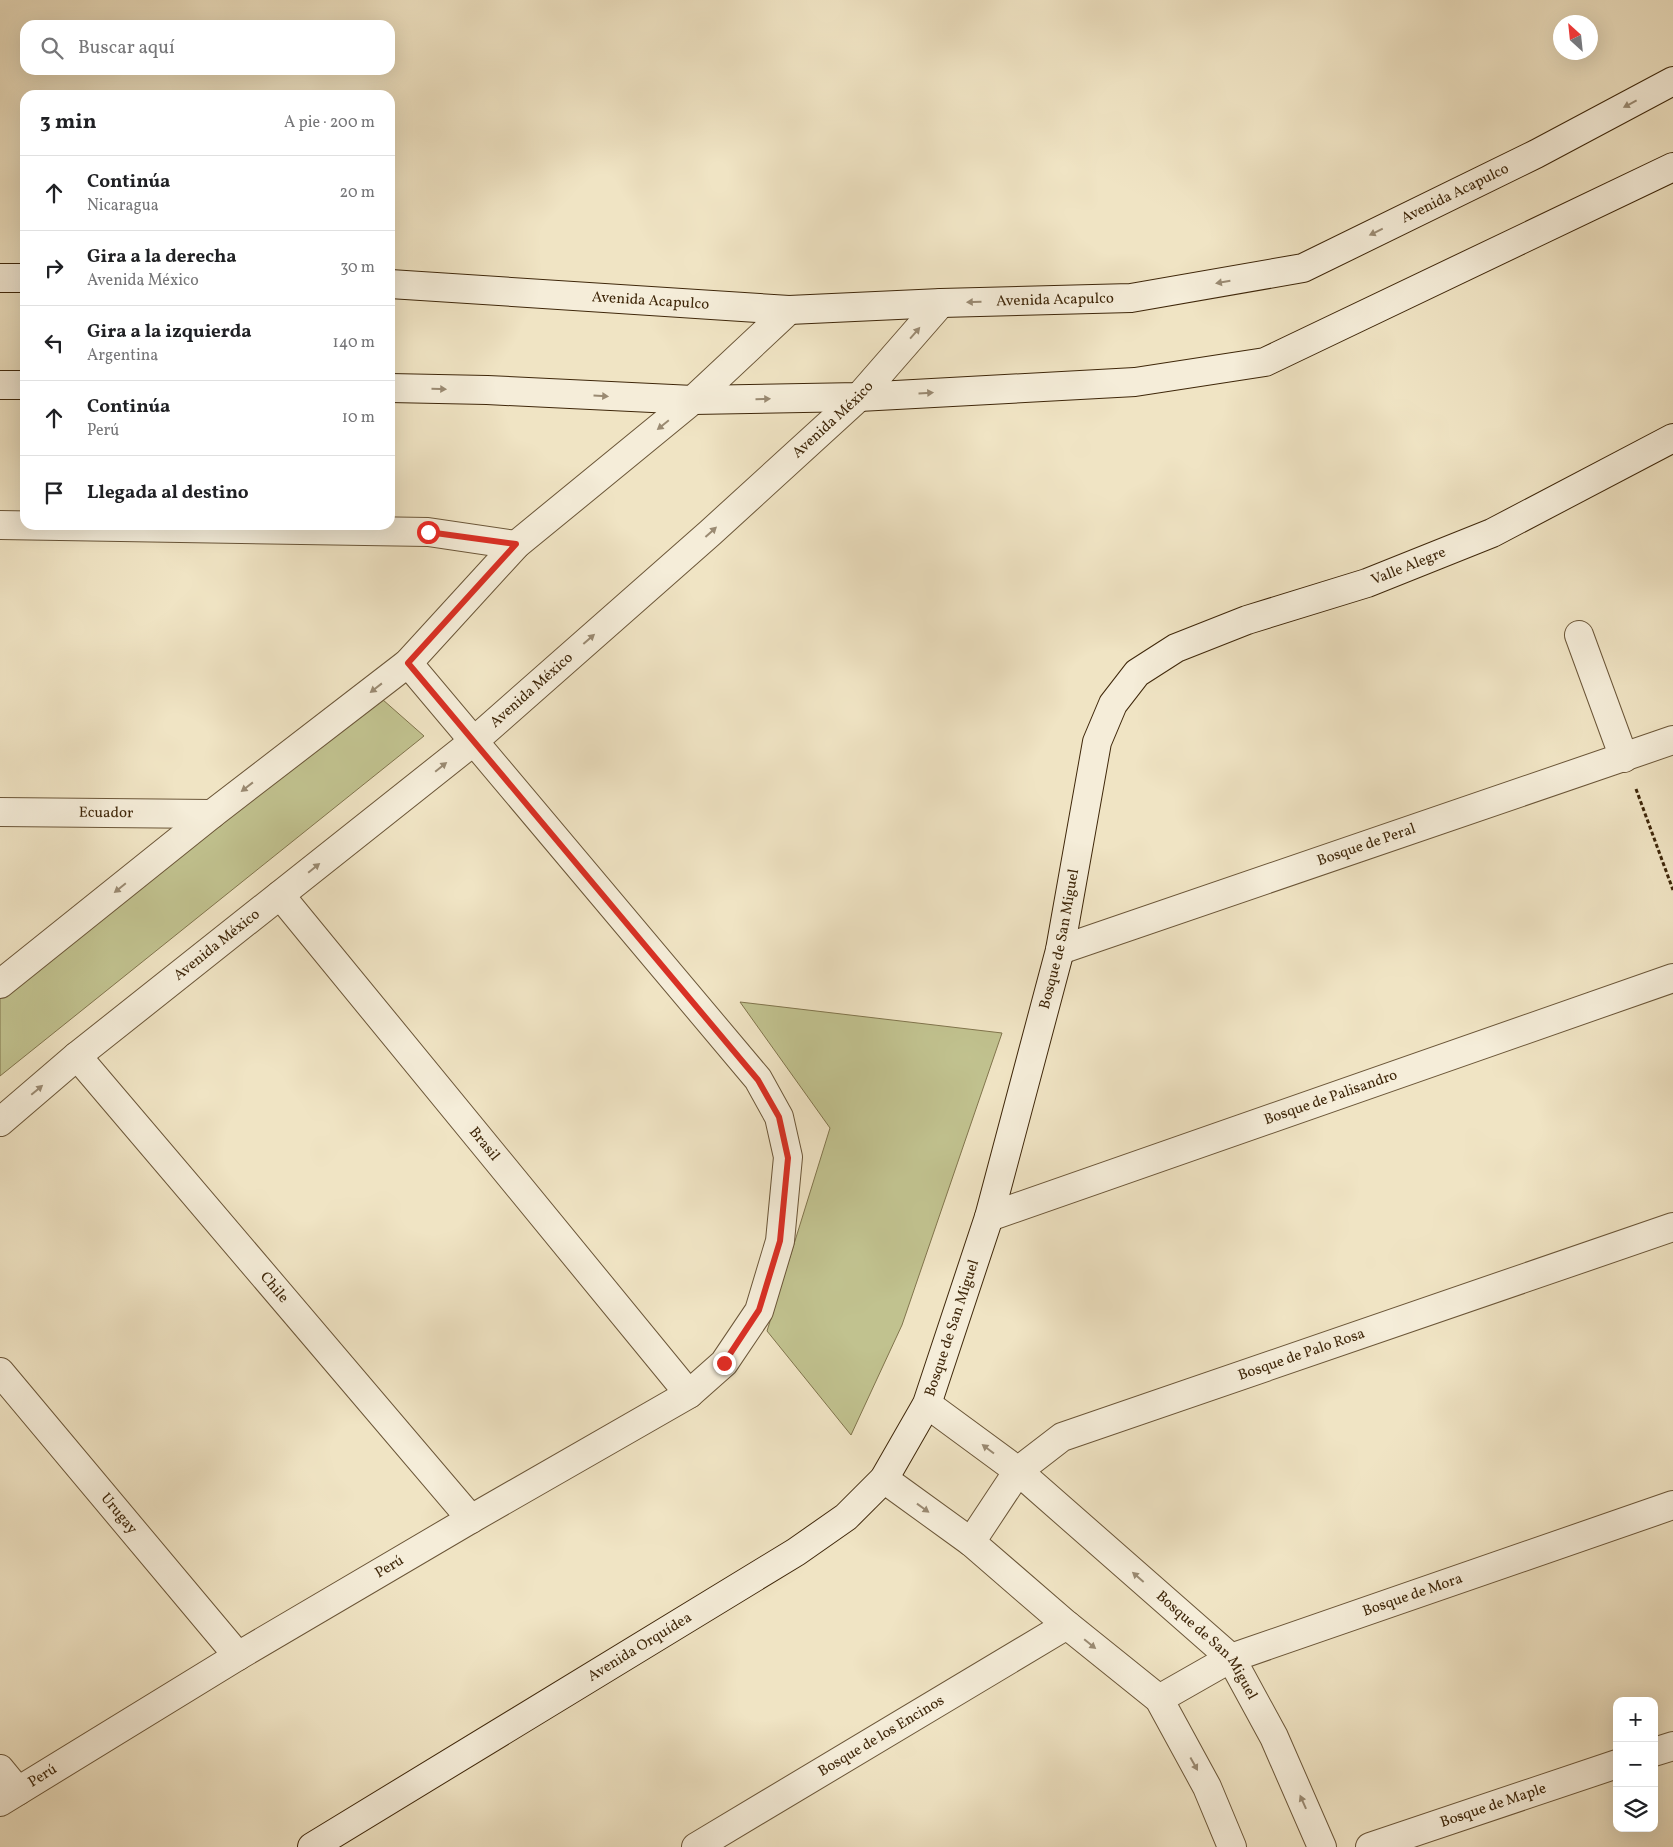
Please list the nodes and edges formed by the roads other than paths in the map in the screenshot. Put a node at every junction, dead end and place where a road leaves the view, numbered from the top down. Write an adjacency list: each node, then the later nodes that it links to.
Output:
1 (1673, 81): 6 (street, Avenida Acapulco, one-way to 6)
2 (1673, 167): 11 (street, one-way to 2)
3 (0, 278): 4 (street)
4 (20, 278)
5 (395, 284): 7 (street, Avenida Acapulco)
6 (941, 303): 7 (street, Avenida Acapulco); 11 (street, Avenida México, one-way to 6)
7 (789, 310): 12 (street)
8 (0, 385): 9 (street)
9 (20, 385)
10 (395, 388): 12 (street, one-way to 12)
11 (859, 397): 12 (street, one-way to 11); 22 (street, Avenida México, one-way to 11)
12 (693, 400): 17 (street, one-way to 17)
13 (1673, 438): 20 (street, Valle Alegre)
14 (0, 525): 15 (street)
15 (20, 525)
16 (306, 530): 17 (street)
17 (516, 544): 19 (street)
18 (1579, 635): 23 (street)
19 (408, 663): 22 (street, Perú); 25 (street, one-way to 25)
20 (1137, 673): 27 (street, Bosque de San Miguel)
21 (1673, 740): 23 (street, Bosque de Peral)
22 (474, 741): 26 (street, Avenida México, one-way to 22); 35 (street, Perú)
23 (1624, 758): 27 (street, Bosque de Peral)
24 (0, 812): 25 (street, Ecuador)
25 (212, 814): 29 (street, one-way to 29)
26 (280, 896): 30 (street, Avenida México); 35 (street, Brasil)
27 (1060, 950): 32 (street, Bosque de San Miguel)
28 (1673, 978): 32 (street, Bosque de Palisandro)
29 (0, 984)
30 (78, 1056): 31 (street, Avenida México, one-way to 30); 40 (street, Chile)
31 (0, 1122)
32 (989, 1217): 36 (street, Bosque de San Miguel)
33 (1673, 1227): 37 (street, Bosque de Palo Rosa)
34 (0, 1372): 43 (street, Urugay)
35 (690, 1394): 40 (street, Perú)
36 (927, 1404): 37 (street, Bosque de San Miguel, one-way to 36); 38 (street, Avenida Orquídea)
37 (1018, 1472): 41 (street, Bosque de Palo Rosa); 44 (street, Bosque de San Miguel, one-way to 37)
38 (884, 1479): 41 (street, one-way to 41); 51 (street, Avenida Orquídea)
39 (1673, 1505): 44 (street, Bosque de Mora)
40 (471, 1519): 43 (street, Perú)
41 (971, 1542): 42 (street)
42 (1067, 1626): 45 (street, one-way to 45); 52 (street, Bosque de los Encinos)
43 (238, 1656): 50 (street, Perú)
44 (1231, 1658): 45 (street, Bosque de Mora); 54 (street, Bosque de San Miguel, one-way to 44)
45 (1159, 1699): 53 (street, one-way to 53)
46 (1673, 1746): 47 (street)
47 (1658, 1751)
48 (1613, 1765): 55 (street, Bosque de Maple)
49 (0, 1769): 50 (street)
50 (9, 1796)
51 (312, 1847)
52 (696, 1847)
53 (1232, 1847)
54 (1322, 1847)
55 (1370, 1847)

